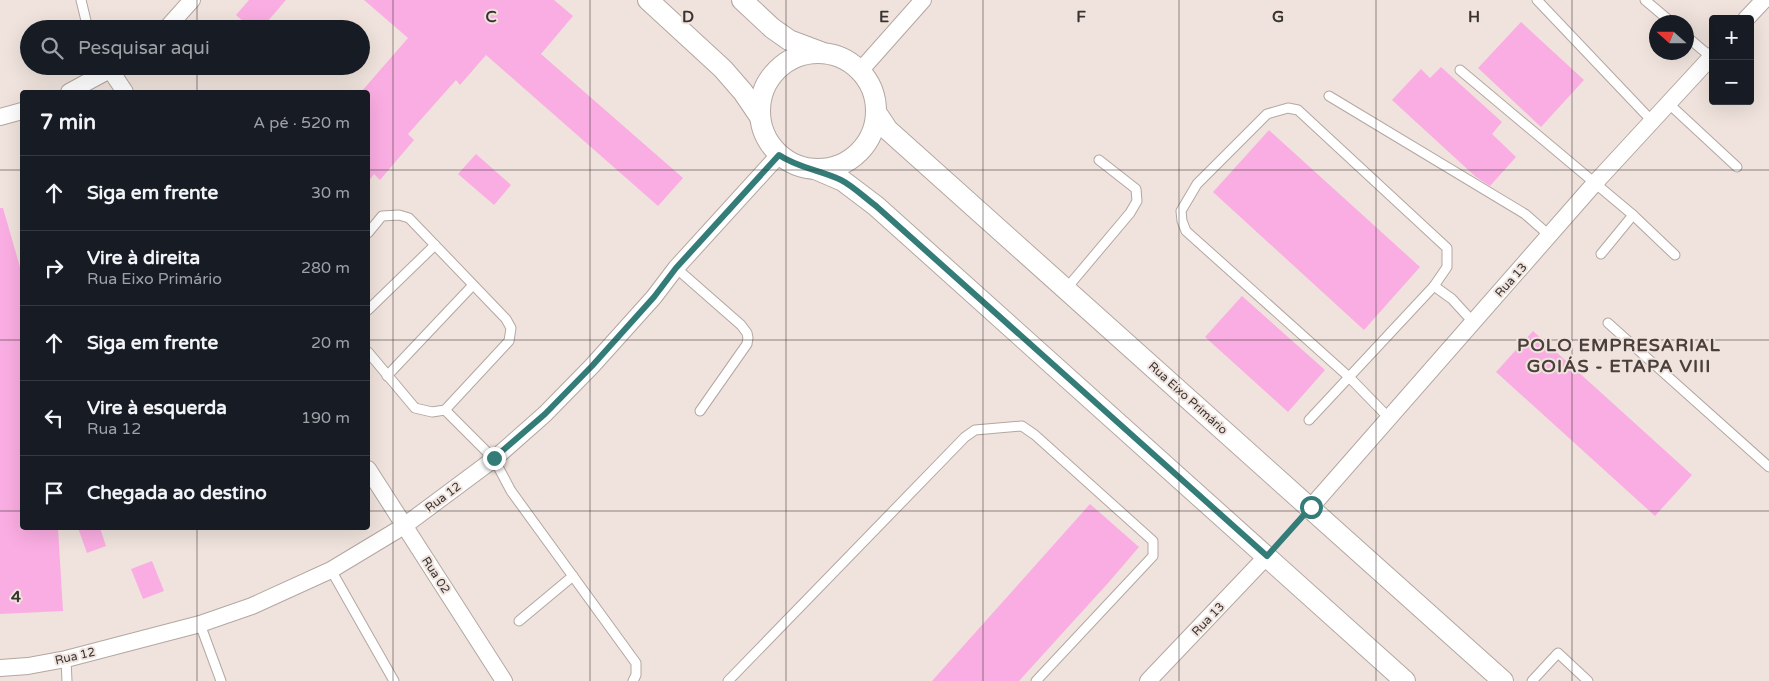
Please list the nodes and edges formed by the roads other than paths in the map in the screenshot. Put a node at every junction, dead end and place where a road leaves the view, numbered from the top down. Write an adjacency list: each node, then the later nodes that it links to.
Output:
1 (80, 0): 11 (lane)
2 (192, 0): 12 (street)
3 (648, 0): 28 (street)
4 (742, 0): 14 (street)
5 (924, 0): 18 (street)
6 (1537, 0): 29 (lane)
7 (1645, 0): 9 (lane)
8 (1764, 0): 10 (street)
9 (1663, 15)
10 (1750, 15)
11 (86, 20)
12 (174, 20)
13 (1694, 42): 15 (lane)
14 (822, 52): 18 (street); 28 (street)
15 (1709, 54)
16 (1709, 59): 24 (street, Rua 13)
17 (1460, 70): 34 (lane)
18 (860, 71): 26 (street)
19 (99, 75): 21 (street)
20 (116, 75): 22 (street)
21 (73, 90)
22 (124, 90)
23 (1329, 96): 37 (lane)
24 (1668, 103): 29 (street, Rua 13); 32 (lane)
25 (20, 112): 27 (street)
26 (876, 112): 33 (street); 44 (street, Rua Eixo Primário)
27 (0, 117)
28 (760, 117): 30 (street)
29 (1652, 121): 34 (street, Rua 13)
30 (779, 155): 33 (street); 41 (street, Rua 12)
31 (1099, 160): 44 (lane)
32 (1737, 167)
33 (815, 169): 60 (street)
34 (1595, 183): 35 (lane); 37 (street, Rua 13)
35 (1633, 215): 39 (lane); 40 (lane)
36 (370, 231): 38 (lane)
37 (1550, 236): 46 (street, Rua 13)
38 (435, 245): 42 (lane); 45 (lane)
39 (1601, 254)
40 (1675, 255)
41 (676, 268): 52 (lane); 55 (street, Rua 12)
42 (473, 285): 49 (lane); 51 (lane)
43 (1434, 286): 46 (lane); 50 (lane); 50 (lane)
44 (1066, 289): 58 (street, Rua Eixo Primário)
45 (370, 308)
46 (1473, 322): 53 (street, Rua 13)
47 (1608, 323): 56 (lane)
48 (370, 355): 49 (lane)
49 (387, 376): 51 (lane)
50 (1349, 377): 53 (lane); 54 (lane)
51 (445, 410): 55 (lane)
52 (700, 411)
53 (1388, 418): 58 (street, Rua 13)
54 (1309, 420)
55 (494, 458): 59 (street, Rua 12); 62 (lane)
56 (1769, 467)
57 (370, 472): 59 (street, Rua 02)
58 (1311, 507): 76 (street, Rua Eixo Primário)
59 (404, 526): 61 (street, Rua 12); 70 (street, Rua 02)
60 (1267, 556): 74 (street, Rua 13); 75 (street)
61 (331, 570): 64 (street, Rua 12); 69 (lane)
62 (573, 576): 63 (lane); 71 (lane)
63 (519, 621)
64 (200, 624): 65 (street, Rua 12); 68 (lane)
65 (66, 658): 66 (street, Rua 12); 67 (lane)
66 (0, 668)
67 (67, 681)
68 (221, 681)
69 (394, 681)
70 (504, 681)
71 (632, 681)
72 (728, 681): 73 (lane)
73 (1036, 681)
74 (1148, 681)
75 (1405, 681)
76 (1504, 681)
77 (1532, 681): 78 (lane)
78 (1588, 681)

